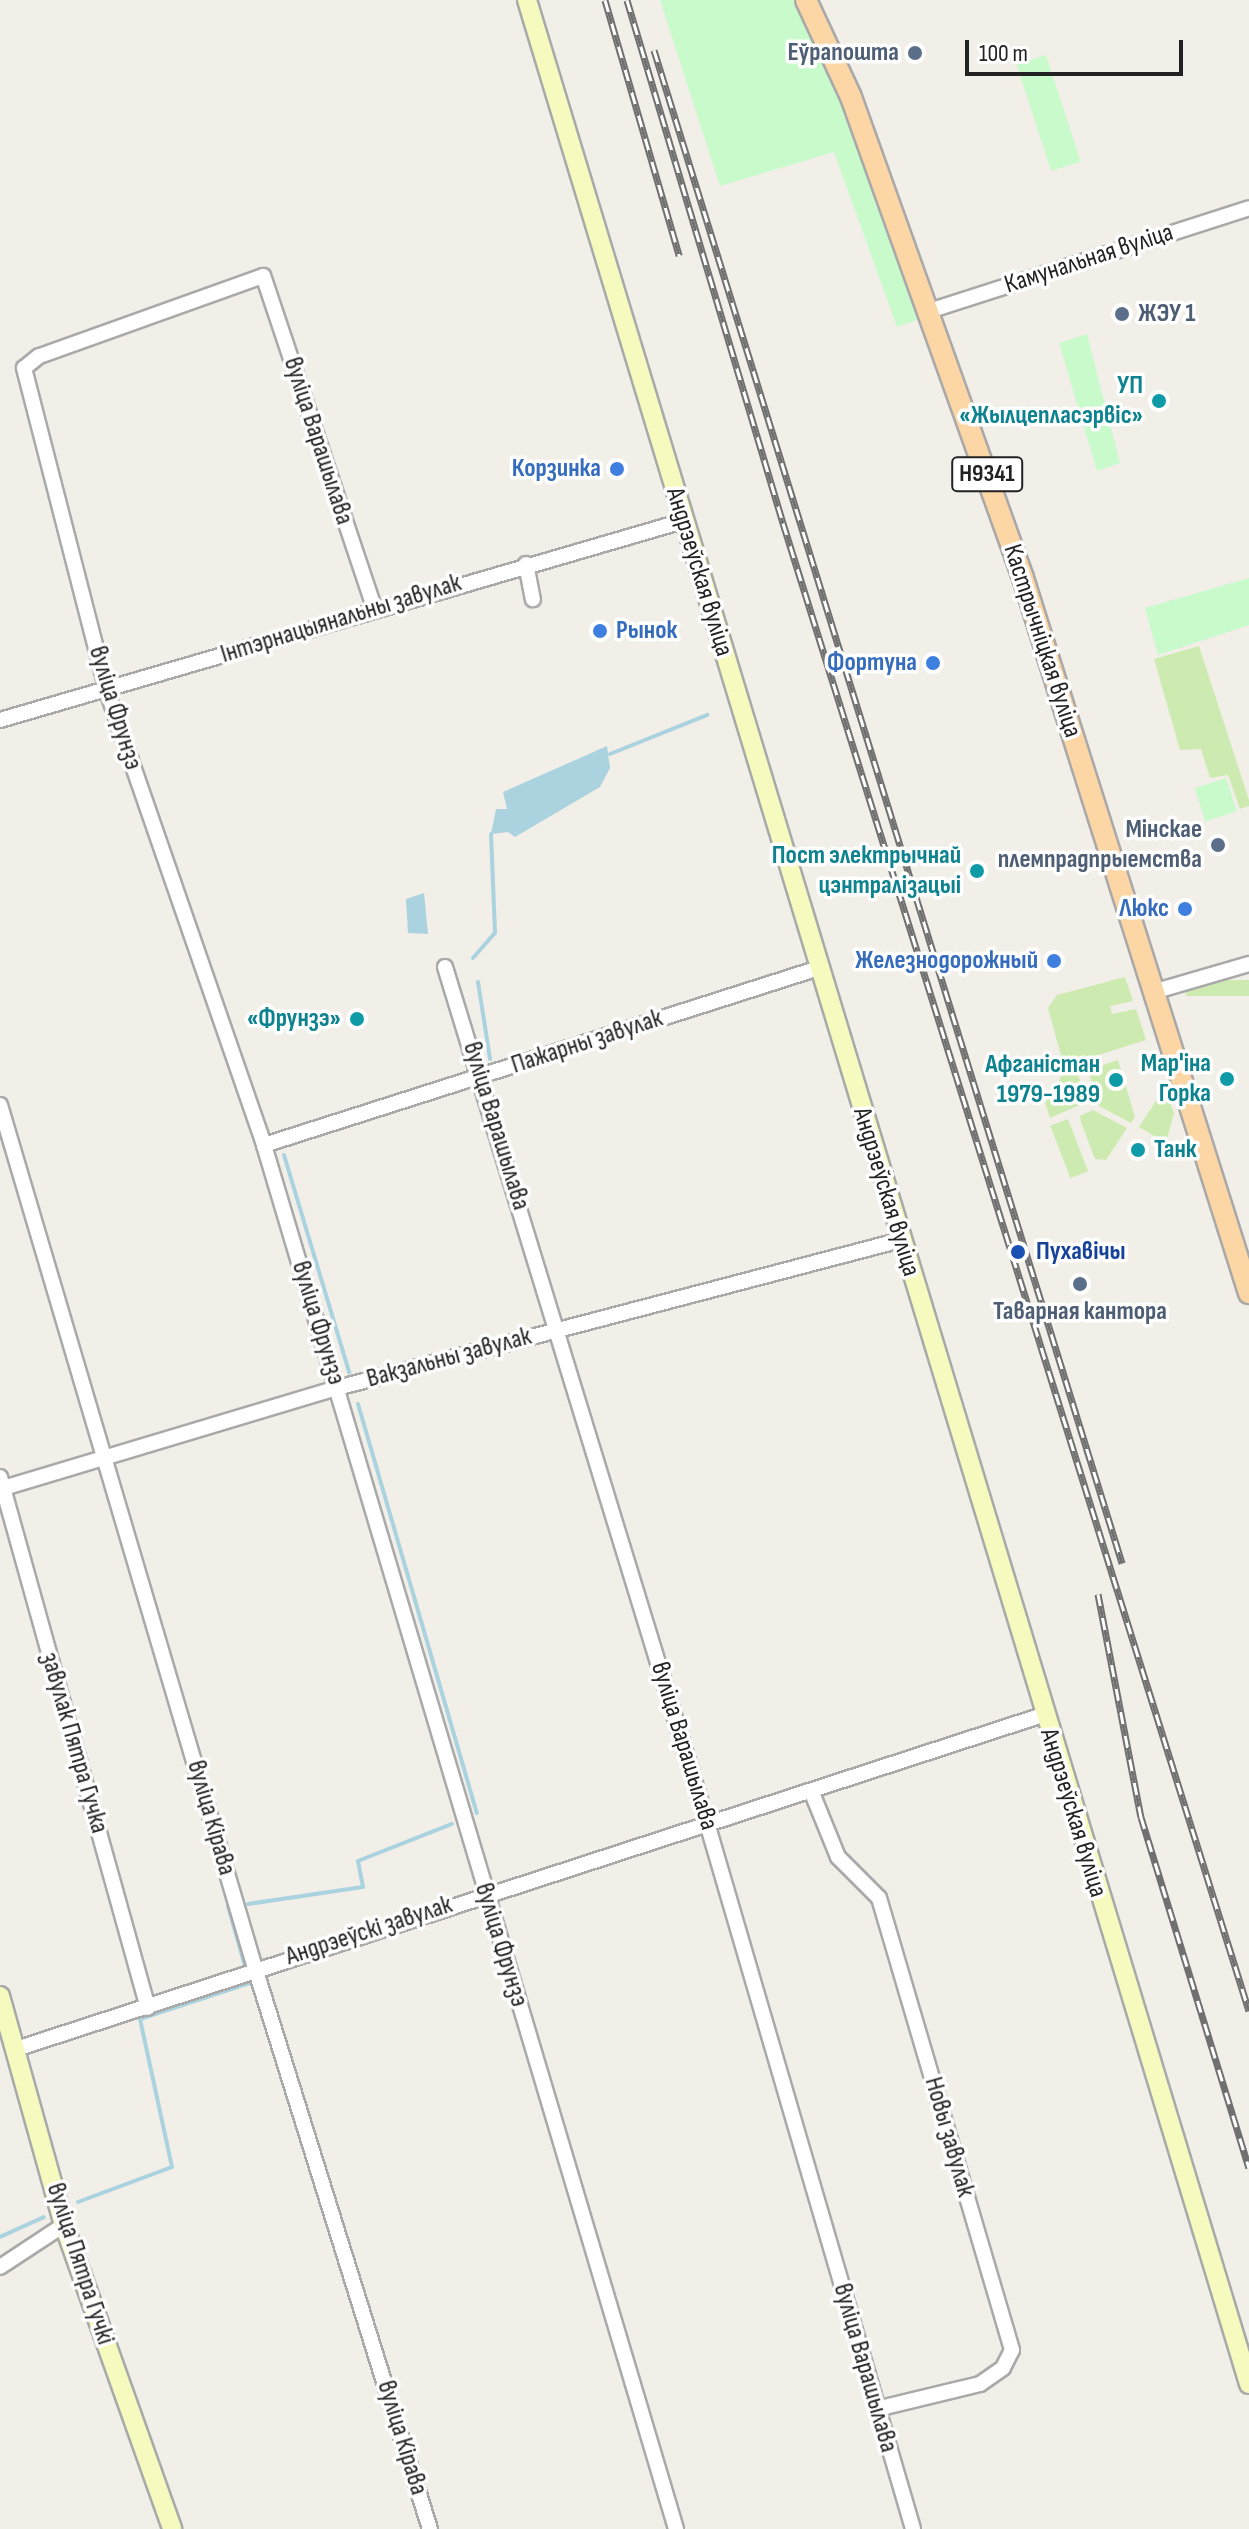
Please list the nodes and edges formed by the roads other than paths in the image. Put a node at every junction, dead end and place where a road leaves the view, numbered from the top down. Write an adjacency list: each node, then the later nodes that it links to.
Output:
1 (527, 0): 6 (main road, Андрэеўская вуліца)
2 (806, 0): 5 (main road, Кастрычніцкая вуліца / Н9341)
3 (1249, 208): 5 (street, Камунальная вуліца)
4 (263, 276): 9 (street, вуліца Варашылава); 10 (street, вуліца Фрунзэ)
5 (929, 311): 15 (main road, Кастрычніцкая вуліца / Н9341)
6 (683, 521): 7 (street, Інтэрнацыянальны завулак); 14 (main road, Андрэеўская вуліца)
7 (526, 564): 8 (street); 9 (street, Інтэрнацыянальны завулак)
8 (533, 599)
9 (374, 607): 10 (street, Інтэрнацыянальны завулак)
10 (107, 691): 11 (street, Інтэрнацыянальны завулак); 18 (street, вуліца Фрунзэ)
11 (0, 720)
12 (1249, 964): 15 (street)
13 (445, 967): 16 (street, вуліца Варашылава)
14 (819, 968): 16 (street, Пажарны завулак); 19 (main road, Андрэеўская вуліца)
15 (1156, 991): 20 (main road, Кастрычніцкая вуліца / Н9341)
16 (482, 1076): 18 (street, Пажарны завулак); 21 (street, вуліца Варашылава)
17 (0, 1105): 23 (street, вуліца Кірава)
18 (264, 1145): 22 (street, вуліца Фрунзэ)
19 (901, 1240): 21 (street, Вакзальны завулак); 25 (main road, Андрэеўская вуліца)
20 (1248, 1284)
21 (558, 1329): 22 (street, Вакзальны завулак); 27 (street, вуліца Варашылава)
22 (337, 1388): 23 (street, Вакзальны завулак); 28 (street, вуліца Фрунзэ)
23 (106, 1458): 24 (street, Вакзальны завулак); 29 (street, вуліца Кірава)
24 (1, 1485): 31 (street, завулак Пятра Гучка)
25 (1043, 1715): 26 (street, Андрэеўскі завулак); 35 (main road, Андрэеўская вуліца)
26 (812, 1793): 27 (street, Андрэеўскі завулак); 36 (street, Новы завулак)
27 (707, 1823): 28 (street, Андрэеўскі завулак); 36 (street, вуліца Варашылава)
28 (486, 1893): 29 (street, Андрэеўскі завулак); 39 (street, вуліца Фрунзэ)
29 (255, 1968): 31 (street, Андрэеўскі завулак); 38 (street, вуліца Кірава)
30 (0, 1996): 32 (main road, вуліца Пятра Гучкі)
31 (148, 2008): 32 (street, Андрэеўскі завулак)
32 (16, 2049): 33 (main road, вуліца Пятра Гучкі)
33 (64, 2225): 34 (street); 37 (main road, вуліца Пятра Гучкі)
34 (0, 2267)
35 (1249, 2384)
36 (877, 2409): 40 (street, вуліца Варашылава)
37 (172, 2529)
38 (430, 2529)
39 (676, 2529)
40 (913, 2529)

